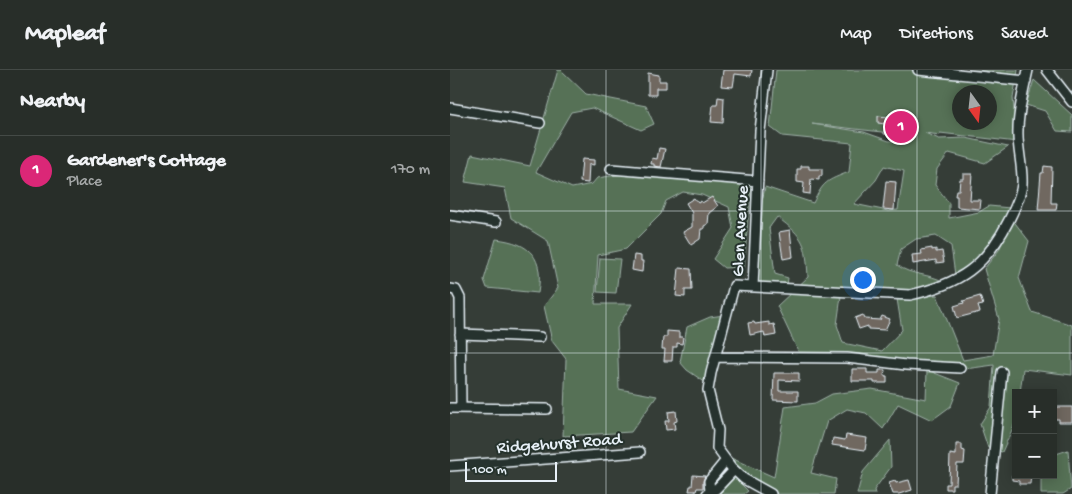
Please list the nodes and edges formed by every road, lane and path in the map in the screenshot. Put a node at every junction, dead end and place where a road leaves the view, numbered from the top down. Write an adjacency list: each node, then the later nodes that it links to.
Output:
1 (768, 70): 10 (street, Glen Avenue)
2 (918, 70): 5 (street)
3 (1028, 70): 5 (street)
4 (1047, 70): 6 (street)
5 (1026, 81): 13 (street)
6 (1072, 102)
7 (450, 108): 8 (street)
8 (540, 123)
9 (611, 169): 10 (street)
10 (758, 181): 13 (street, Glen Avenue)
11 (450, 215): 12 (street)
12 (496, 222)
13 (753, 287): 17 (street, Glen Avenue)
14 (450, 289): 15 (street)
15 (460, 334): 16 (street); 21 (street)
16 (540, 337)
17 (716, 357): 18 (street); 24 (street, Glen Avenue)
18 (960, 368)
19 (1002, 372): 29 (street)
20 (450, 408): 21 (street)
21 (461, 408): 22 (street)
22 (547, 409)
23 (640, 452): 25 (street, Ridgehurst Road)
24 (726, 460): 26 (street, Glen Avenue); 27 (street)
25 (450, 466)
26 (734, 470): 27 (street); 28 (street, Glen Avenue)
27 (708, 493)
28 (771, 494)
29 (990, 494)

